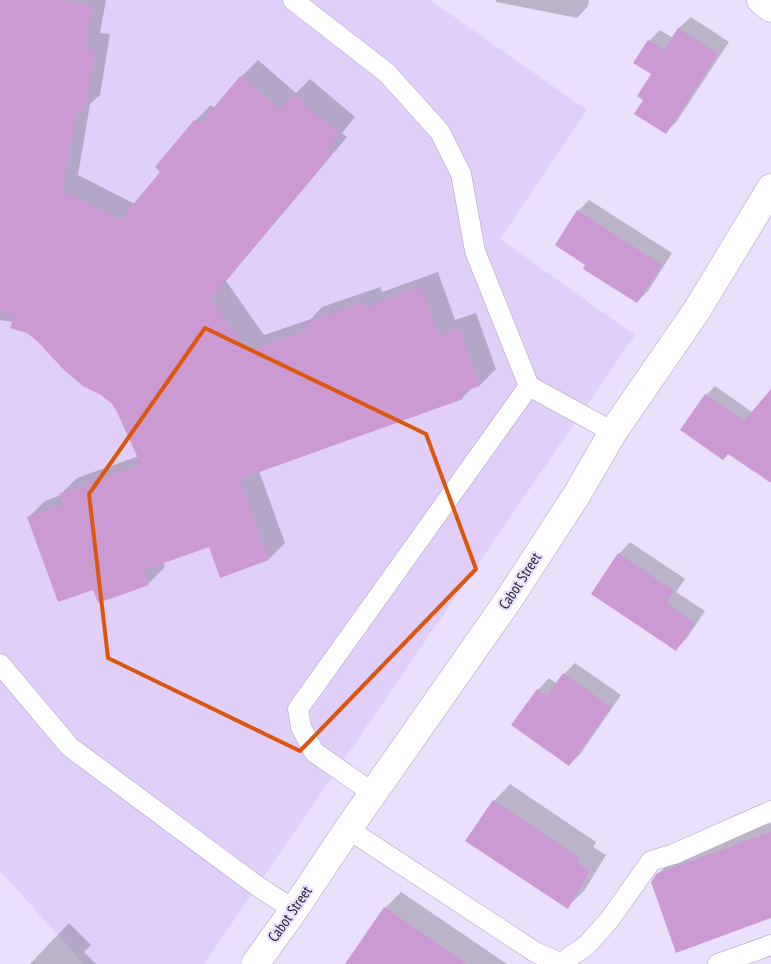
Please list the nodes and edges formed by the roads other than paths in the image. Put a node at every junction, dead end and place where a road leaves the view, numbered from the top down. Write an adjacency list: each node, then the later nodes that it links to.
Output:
1 (293, 0): 5 (lane)
2 (761, 0): 3 (main road)
3 (771, 8)
4 (771, 188): 6 (main road, Cabot Street)
5 (529, 386): 6 (lane); 8 (lane)
6 (613, 432): 8 (main road, Cabot Street)
7 (0, 664): 11 (lane)
8 (373, 793): 10 (main road, Cabot Street)
9 (771, 811): 14 (lane)
10 (348, 828): 11 (main road, Cabot Street); 14 (lane)
11 (294, 910): 13 (main road, Cabot Street)
12 (771, 945): 15 (lane)
13 (255, 964)
14 (560, 964)
15 (718, 964)

